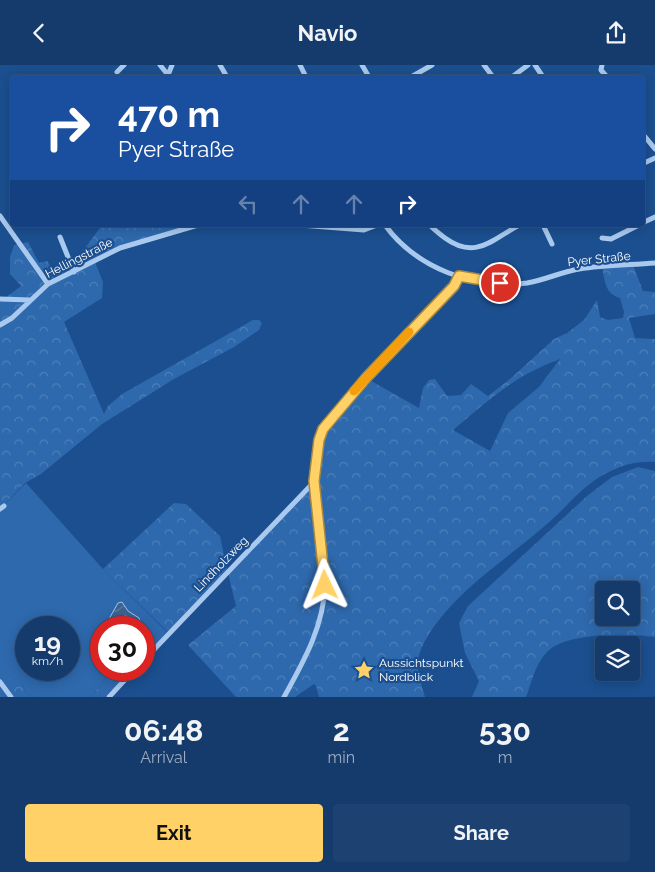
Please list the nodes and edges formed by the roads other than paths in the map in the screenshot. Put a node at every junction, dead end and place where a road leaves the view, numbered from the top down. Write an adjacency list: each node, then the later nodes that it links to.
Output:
1 (124, 65): 4 (street)
2 (431, 65): 5 (street)
3 (528, 65): 6 (street)
4 (117, 73)
5 (414, 75)
6 (515, 75)
7 (645, 137): 8 (street)
8 (655, 149)
9 (0, 217): 24 (street)
10 (191, 227): 22 (street, Hellingstraße)
11 (324, 227): 12 (street)
12 (372, 227)
13 (387, 227): 23 (street, Pyer Straße)
14 (433, 227): 15 (street)
15 (516, 227)
16 (544, 227): 20 (street)
17 (635, 227): 19 (street)
18 (60, 237): 22 (street)
19 (602, 238)
20 (552, 244)
21 (655, 263): 23 (street, Pyer Straße)
22 (74, 271): 24 (street, Hellingstraße)
23 (459, 276): 28 (street)
24 (48, 284): 26 (street, Hellingstraße)
25 (0, 299): 26 (street)
26 (30, 301): 27 (street, Hellingstraße)
27 (0, 325)
28 (314, 481): 29 (street, Lindholzweg); 34 (street)
29 (155, 648)
30 (124, 681): 33 (street)
31 (0, 682): 32 (street)
32 (11, 697)
33 (109, 697)
34 (284, 697)

